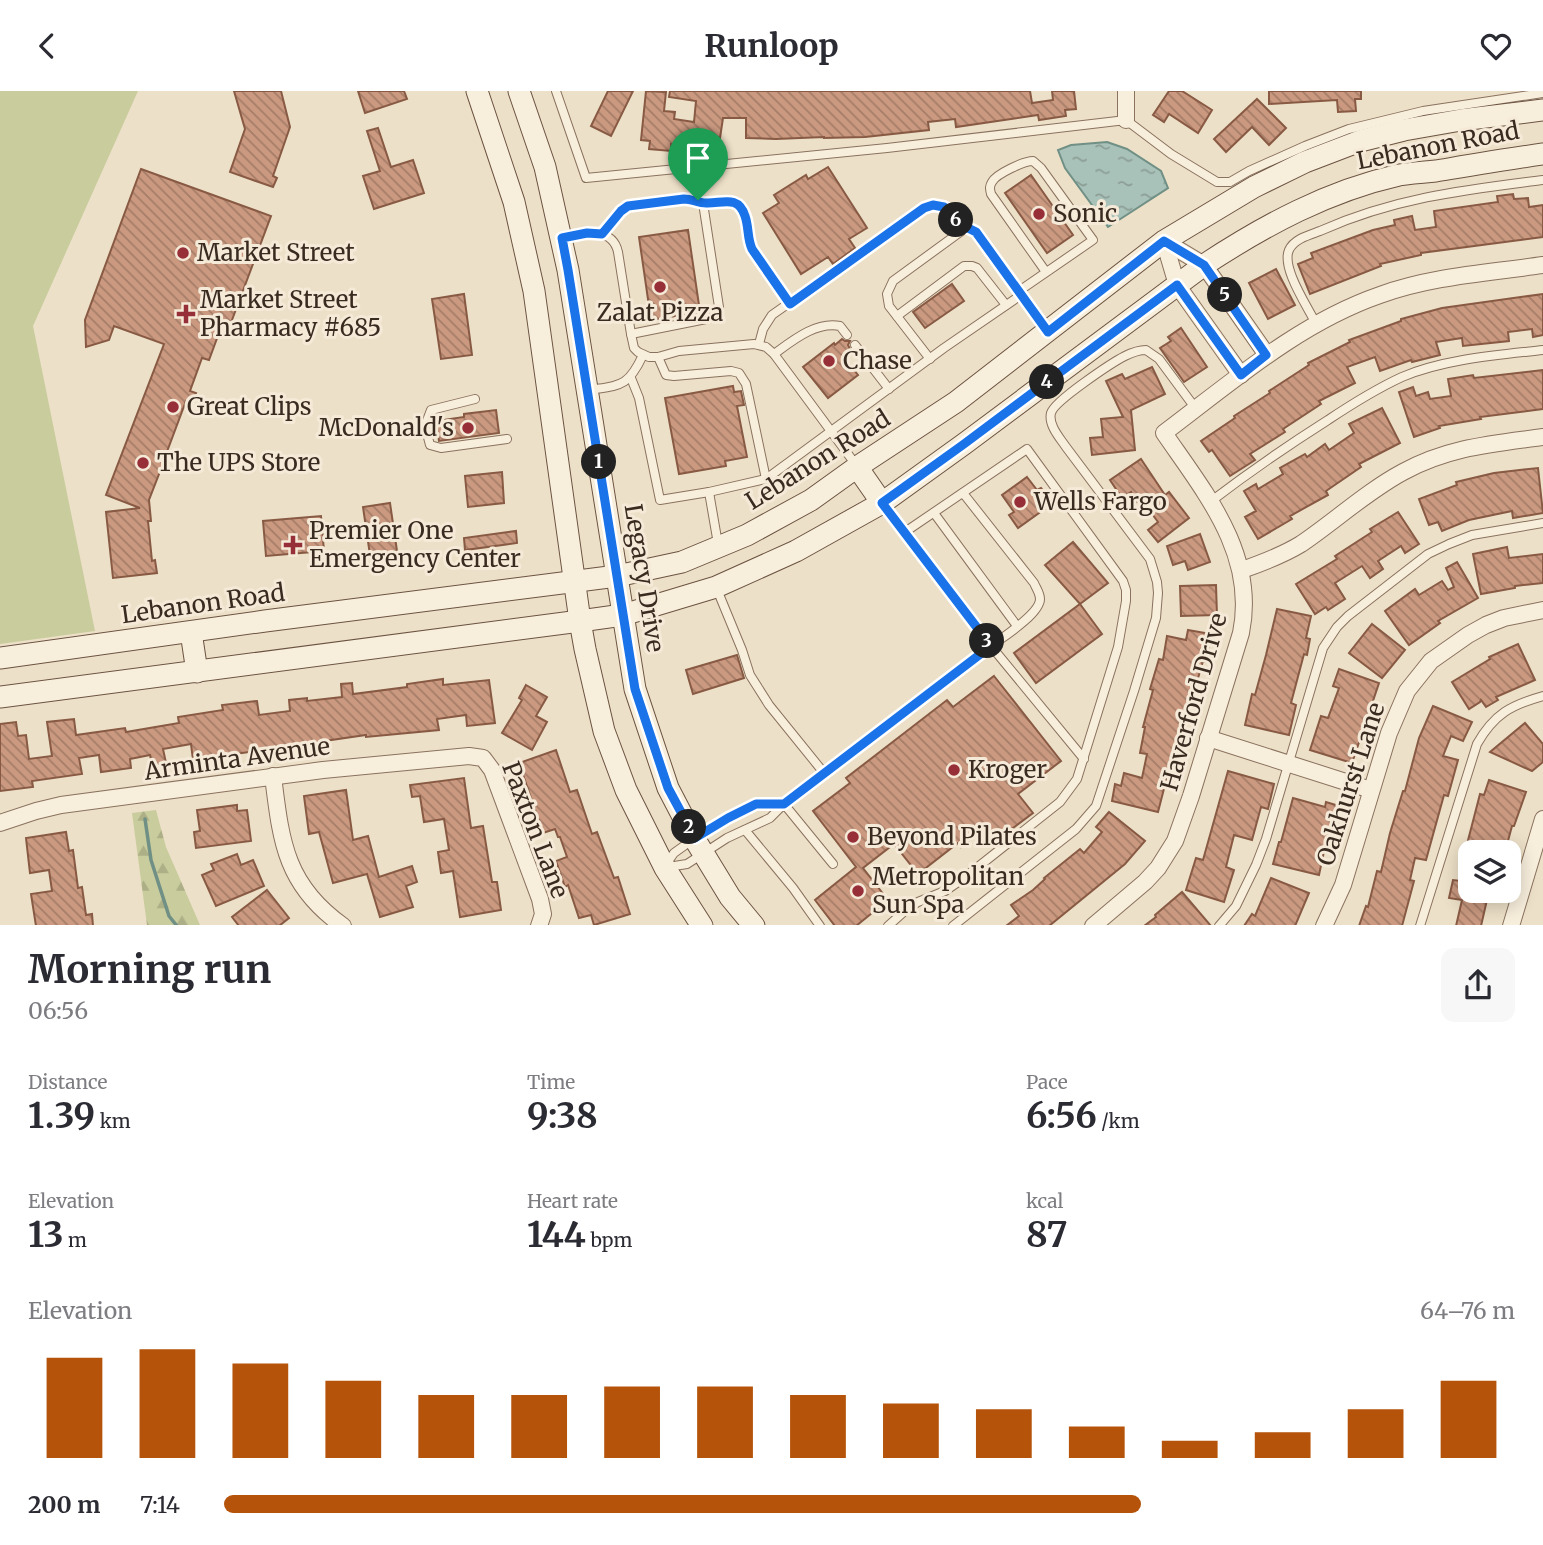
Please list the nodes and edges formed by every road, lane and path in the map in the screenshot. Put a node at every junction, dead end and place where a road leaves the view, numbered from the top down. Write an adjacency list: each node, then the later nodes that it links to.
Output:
1 (477, 91): 15 (main road)
2 (519, 91): 13 (main road, Legacy Drive)
3 (555, 91): 7 (lane)
4 (1126, 91): 7 (street)
5 (1543, 93): 7 (lane)
6 (1543, 110): 14 (main road, Lebanon Road)
7 (1126, 120)
8 (1543, 154): 16 (main road, Lebanon Road)
9 (1543, 180): 24 (lane)
10 (703, 203): 12 (lane); 21 (lane); 26 (lane)
11 (967, 227): 20 (lane); 21 (lane); 23 (lane)
12 (602, 234): 13 (lane); 26 (lane)
13 (562, 238): 15 (main road); 39 (main road, Legacy Drive)
14 (1164, 241): 16 (street); 19 (street); 25 (main road, Lebanon Road)
15 (524, 248): 57 (main road)
16 (1204, 265): 19 (main road, Lebanon Road); 33 (street)
17 (1543, 265): 24 (street)
18 (1046, 272): 18 (lane); 20 (lane)
19 (1177, 285): 36 (street); 50 (main road, Lebanon Road)
20 (1020, 293): 22 (lane); 25 (lane)
21 (790, 304): 28 (lane)
22 (1006, 305): 23 (lane); 35 (lane)
23 (897, 316): 35 (lane)
24 (1316, 324): 33 (street)
25 (1048, 332): 45 (main road, Lebanon Road)
26 (631, 334): 32 (lane)
27 (847, 335): 31 (lane)
28 (759, 344): 31 (lane); 34 (lane)
29 (855, 345): 38 (lane)
30 (1543, 350): 49 (lane)
31 (774, 354): 42 (lane)
32 (643, 355): 34 (lane); 37 (lane)
33 (1266, 355): 36 (street)
34 (658, 357): 46 (lane)
35 (930, 359): 38 (lane)
36 (1241, 375): 41 (street)
37 (631, 378): 39 (lane); 47 (lane)
38 (889, 389): 42 (lane)
39 (588, 390): 56 (main road, Legacy Drive)
40 (475, 399): 44 (lane)
41 (1196, 409): 49 (street, Haverford Drive); 89 (lane)
42 (832, 432): 45 (lane); 46 (lane)
43 (1543, 437): 55 (street)
44 (507, 439)
45 (857, 467): 50 (main road); 54 (main road, Lebanon Road)
46 (766, 479): 47 (lane)
47 (709, 492): 54 (lane)
48 (963, 493): 51 (lane); 62 (lane); 71 (lane)
49 (1210, 502): 55 (street, Haverford Drive)
50 (882, 503): 53 (lane); 58 (main road, Lebanon Road)
51 (934, 513): 53 (lane); 62 (lane)
52 (1543, 523): 72 (lane)
53 (905, 533): 64 (lane)
54 (718, 547): 56 (main road, Lebanon Road)
55 (1242, 569): 69 (street, Haverford Drive)
56 (617, 576): 57 (main road, Lebanon Road); 60 (main road, Legacy Drive)
57 (574, 581): 61 (main road); 63 (main road, Lebanon Road)
58 (716, 587): 60 (main road, Lebanon Road); 73 (lane)
59 (1543, 610): 75 (street, Oakhurst Lane)
60 (623, 615): 61 (main road, Lebanon Road); 80 (main road, Legacy Drive)
61 (580, 621): 66 (main road, Lebanon Road); 82 (main road)
62 (1017, 626): 64 (lane)
63 (191, 632): 65 (main road, Lebanon Road); 66 (main road)
64 (991, 646): 71 (lane); 73 (lane)
65 (0, 658)
66 (197, 671): 67 (main road, Lebanon Road)
67 (0, 697)
68 (1543, 697): 93 (lane)
69 (1208, 738): 72 (street); 90 (street, Haverford Drive)
70 (483, 758): 74 (street, Arminta Avenue); 83 (street, Paxton Lane)
71 (1084, 759): 88 (lane)
72 (1289, 765): 75 (street); 91 (lane)
73 (824, 773): 76 (lane)
74 (274, 776): 78 (street, Arminta Avenue); 84 (street)
75 (1371, 790): 92 (street, Oakhurst Lane)
76 (784, 804): 79 (lane); 80 (lane); 81 (lane)
77 (1543, 819): 94 (street)
78 (0, 823)
79 (745, 830): 80 (lane); 87 (lane)
80 (699, 845): 82 (lane); 82 (lane); 86 (main road, Legacy Drive)
81 (833, 864)
82 (665, 868): 85 (main road)
83 (541, 922)
84 (342, 925)
85 (701, 925)
86 (753, 925)
87 (819, 925)
88 (889, 925)
89 (954, 925)
90 (1094, 925)
91 (1220, 925)
92 (1324, 925)
93 (1420, 925)
94 (1511, 925)

